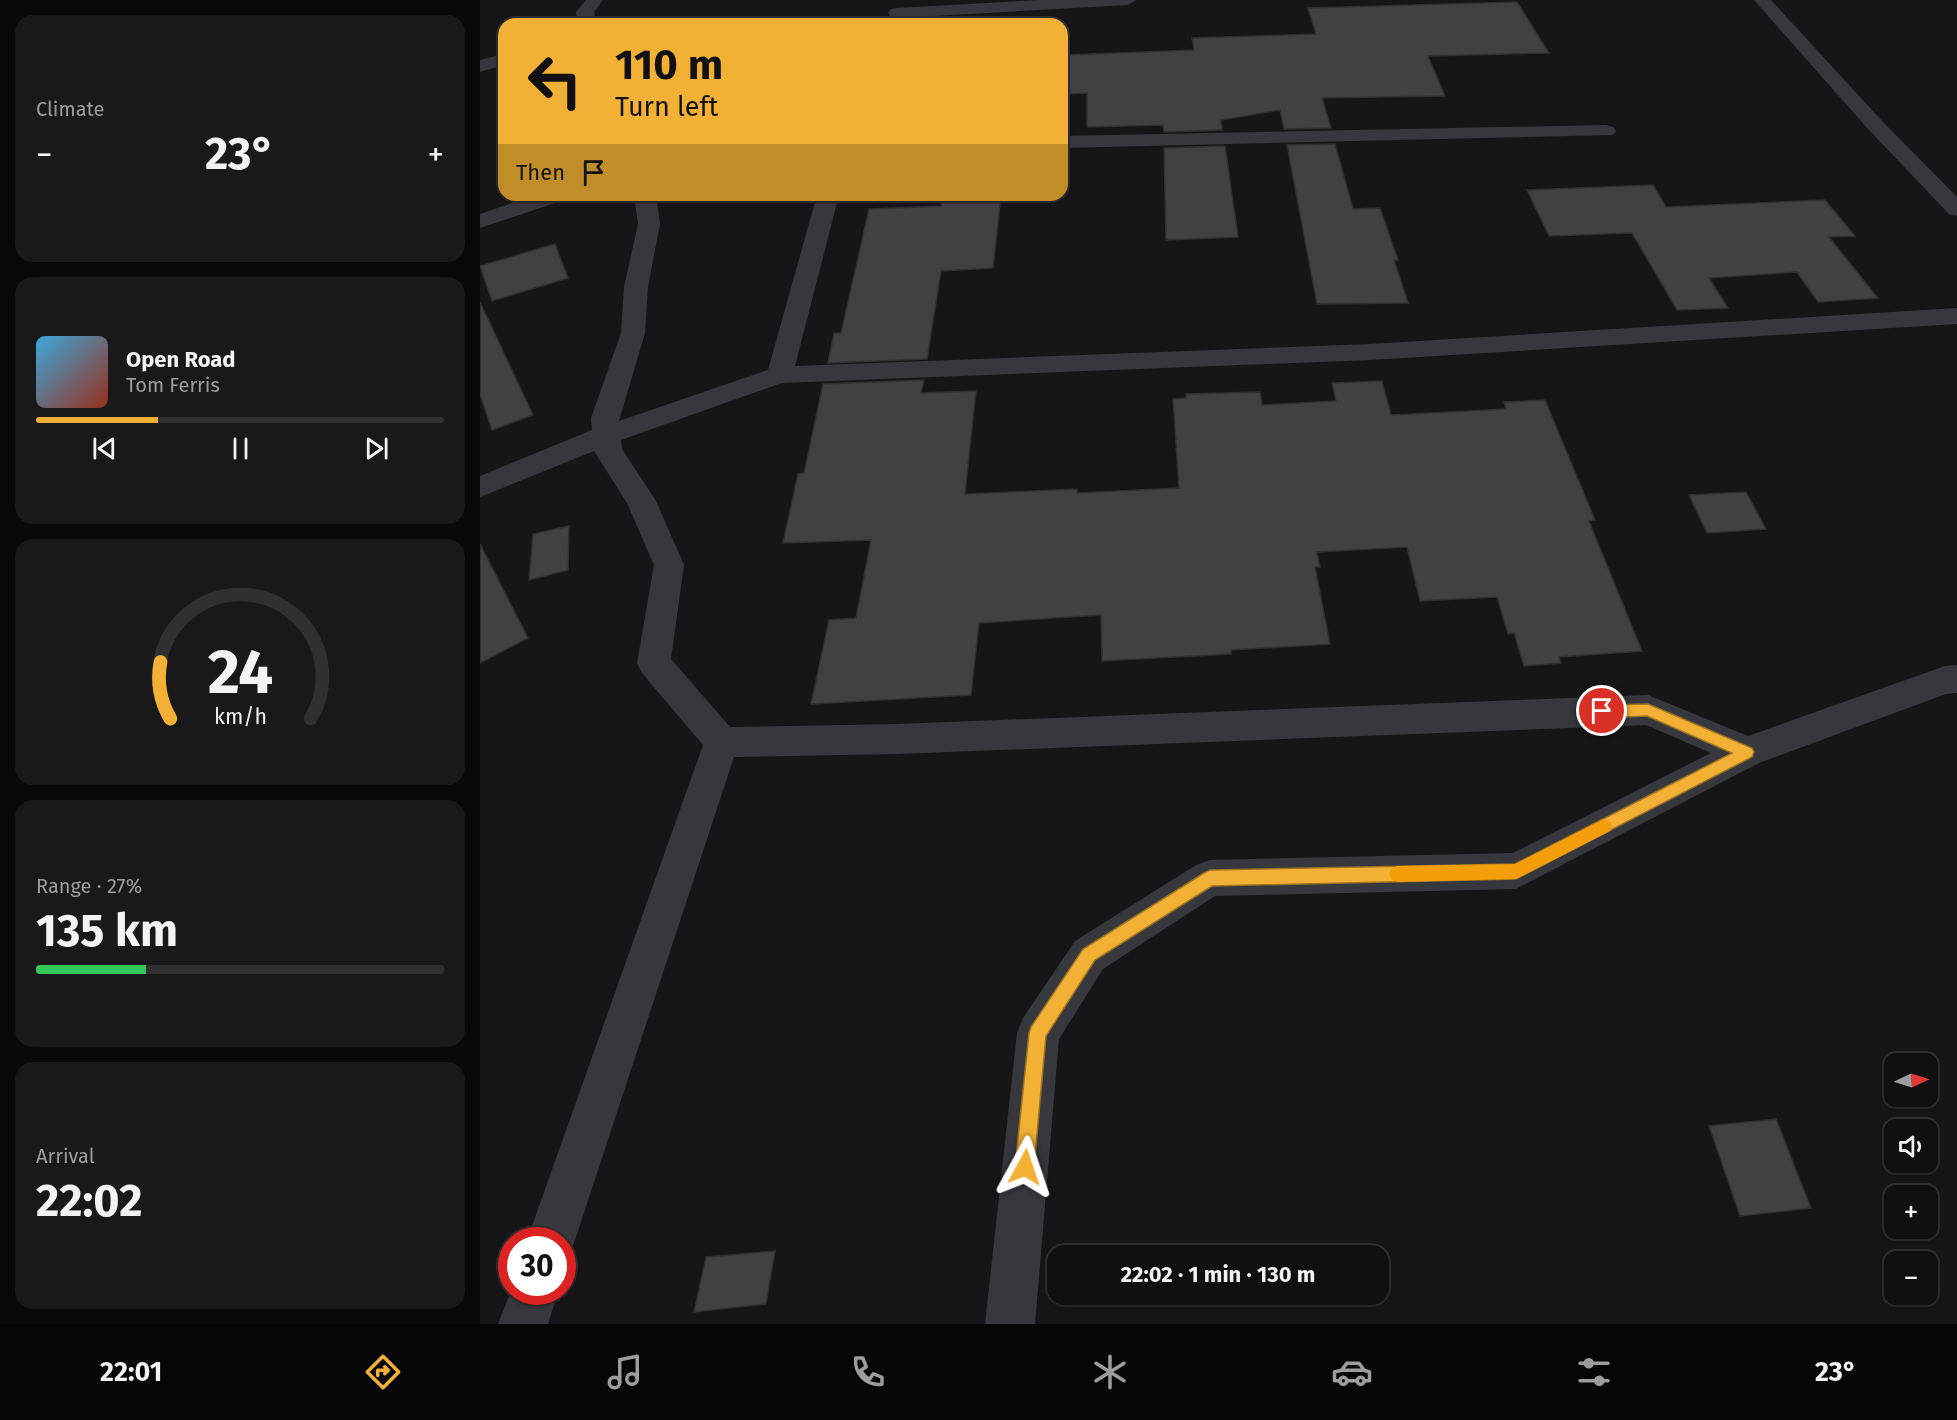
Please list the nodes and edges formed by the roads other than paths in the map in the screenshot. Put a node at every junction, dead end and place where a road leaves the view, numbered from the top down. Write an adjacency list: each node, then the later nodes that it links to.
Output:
1 (1128, 0): 3 (street)
2 (1762, 0): 11 (street)
3 (896, 12)
4 (498, 61): 5 (street)
5 (480, 66)
6 (1606, 131): 7 (street)
7 (1068, 142)
8 (538, 201): 12 (street)
9 (646, 201): 15 (street)
10 (826, 201): 14 (street)
11 (1957, 209)
12 (480, 221)
13 (1957, 316): 14 (street)
14 (780, 375): 15 (street)
15 (606, 435): 16 (street); 18 (street)
16 (480, 487)
17 (1957, 679): 19 (street)
18 (722, 742): 19 (street); 20 (street)
19 (1747, 752): 23 (street)
20 (555, 1227)
21 (530, 1305): 22 (street)
22 (523, 1324)
23 (1010, 1324)

